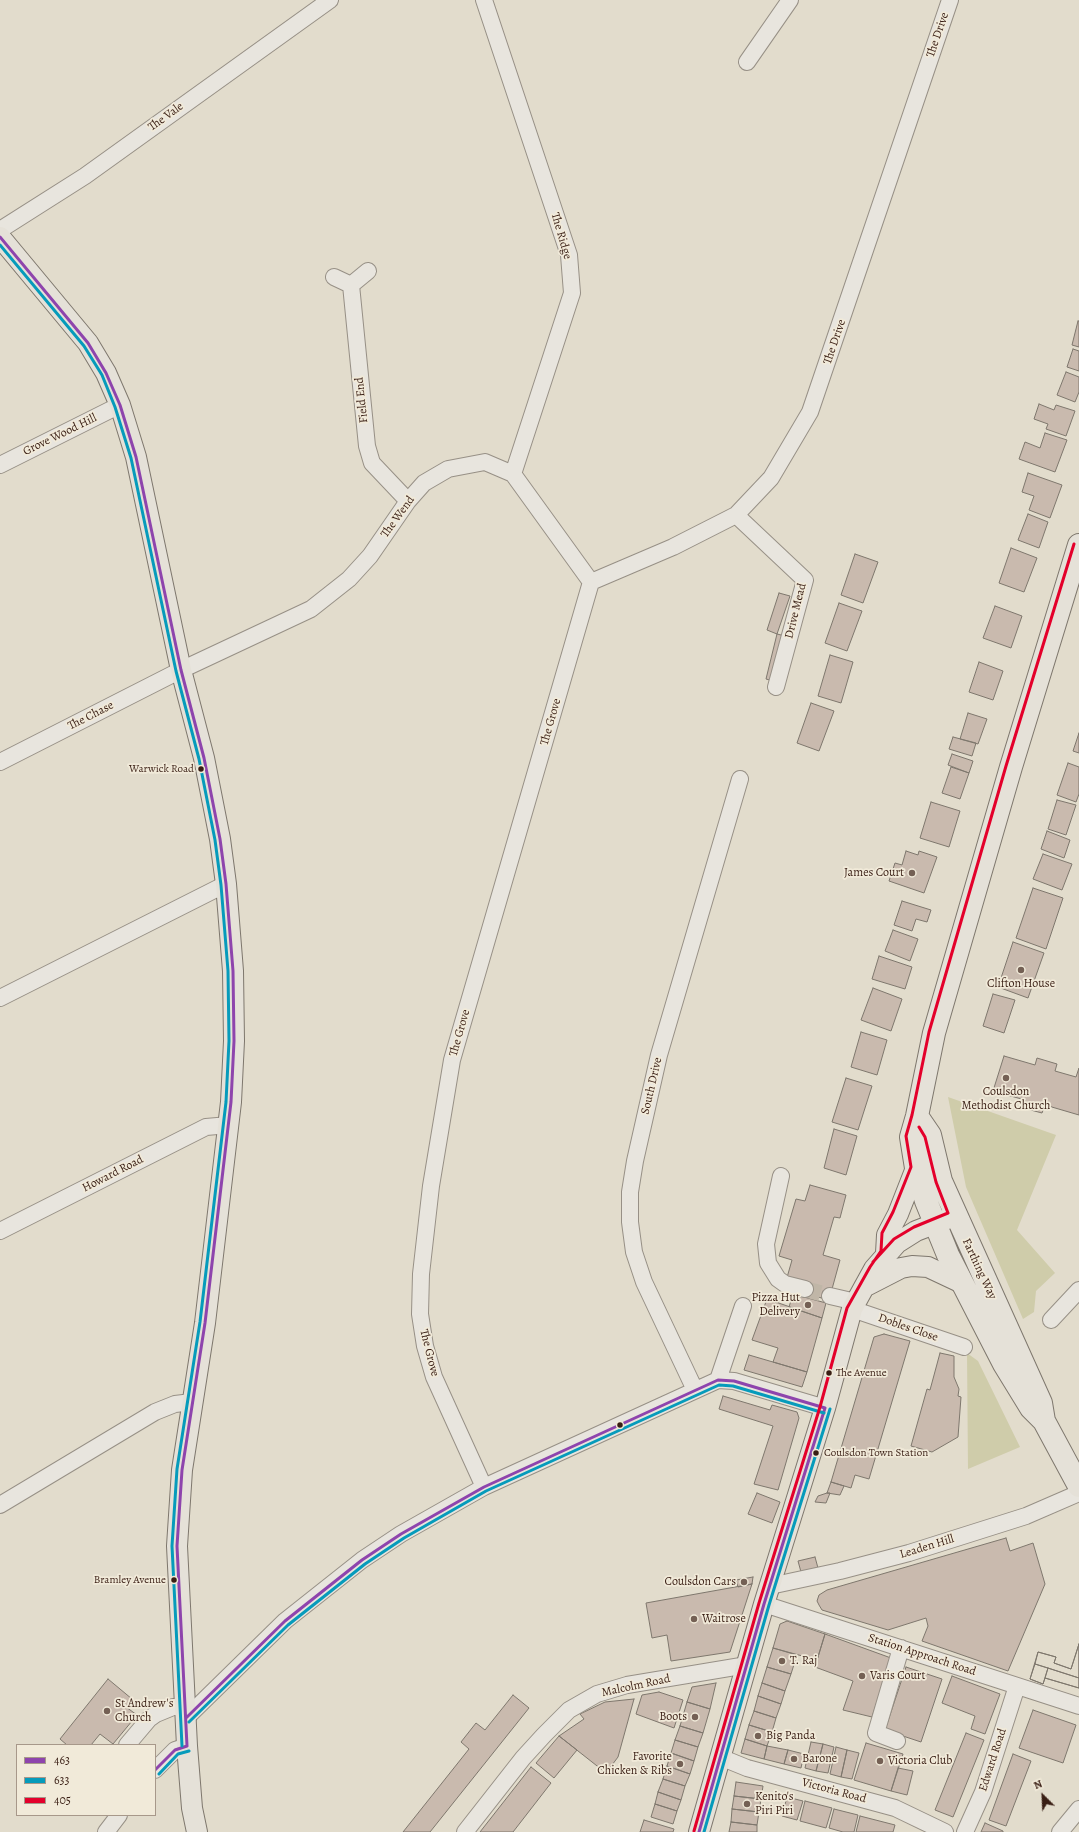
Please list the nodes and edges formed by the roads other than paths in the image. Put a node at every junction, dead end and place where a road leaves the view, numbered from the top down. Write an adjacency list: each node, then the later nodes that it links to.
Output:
1 (330, 0): 6 (street, The Vale)
2 (484, 0): 13 (street, The Ridge)
3 (790, 0): 5 (street)
4 (950, 0): 15 (street, The Drive)
5 (747, 62)
6 (0, 230)
7 (0, 237): 11 (main road)
8 (368, 271): 10 (street)
9 (334, 277): 10 (street)
10 (351, 285): 14 (street, Field End)
11 (120, 405): 12 (street, Grove Wood Hill); 18 (main road)
12 (0, 465)
13 (513, 474): 14 (street, The Wend); 17 (street)
14 (408, 501): 18 (street, The Wend)
15 (736, 515): 17 (street, The Drive); 19 (street, Drive Mead)
16 (1079, 545): 24 (highway, Farthing Way)
17 (591, 582): 46 (street, The Grove)
18 (181, 670): 20 (street, The Chase); 22 (main road)
19 (776, 687)
20 (0, 762)
21 (740, 779): 41 (street, South Drive)
22 (226, 884): 23 (street); 25 (main road)
23 (0, 998)
24 (917, 1116): 26 (highway, Farthing Way); 28 (highway, Farthing Way)
25 (229, 1125): 30 (street, Howard Road); 42 (main road)
26 (916, 1168): 29 (highway, Farthing Way); 31 (main road)
27 (782, 1176): 33 (street)
28 (955, 1216): 29 (main road); 44 (highway, Farthing Way)
29 (934, 1224): 31 (main road); 32 (highway, Farthing Way)
30 (0, 1231)
31 (886, 1253): 36 (main road)
32 (962, 1283): 36 (main road); 44 (highway, Farthing Way)
33 (805, 1289)
34 (1079, 1290): 38 (street)
35 (830, 1296): 36 (street, Dobles Close)
36 (857, 1299): 39 (street, Dobles Close); 43 (main road)
37 (743, 1306): 40 (street)
38 (1051, 1320)
39 (964, 1347)
40 (718, 1380): 41 (street); 43 (street)
41 (695, 1390): 46 (street)
42 (192, 1402): 48 (street); 54 (main road)
43 (825, 1408): 49 (main road)
44 (1044, 1421): 45 (highway, Farthing Way)
45 (1079, 1486)
46 (484, 1487): 54 (street)
47 (1079, 1493): 49 (street, Leaden Hill)
48 (0, 1505)
49 (767, 1595): 50 (street, Station Approach Road); 51 (main road)
50 (901, 1648): 52 (street, Station Approach Road); 55 (street)
51 (747, 1664): 58 (main road); 64 (street, Malcolm Road)
52 (1017, 1686): 53 (street, Station Approach Road); 67 (street, Edward Road)
53 (1079, 1706)
54 (185, 1713): 56 (street); 57 (main road)
55 (897, 1741)
56 (128, 1744)
57 (186, 1746): 59 (street); 63 (main road)
58 (720, 1757): 65 (main road); 66 (street, Victoria Road)
59 (156, 1769)
60 (1078, 1813): 68 (street)
61 (118, 1816): 62 (street)
62 (106, 1832)
63 (197, 1832)
64 (465, 1832)
65 (699, 1832)
66 (945, 1832)
67 (964, 1832)
68 (1060, 1832)

